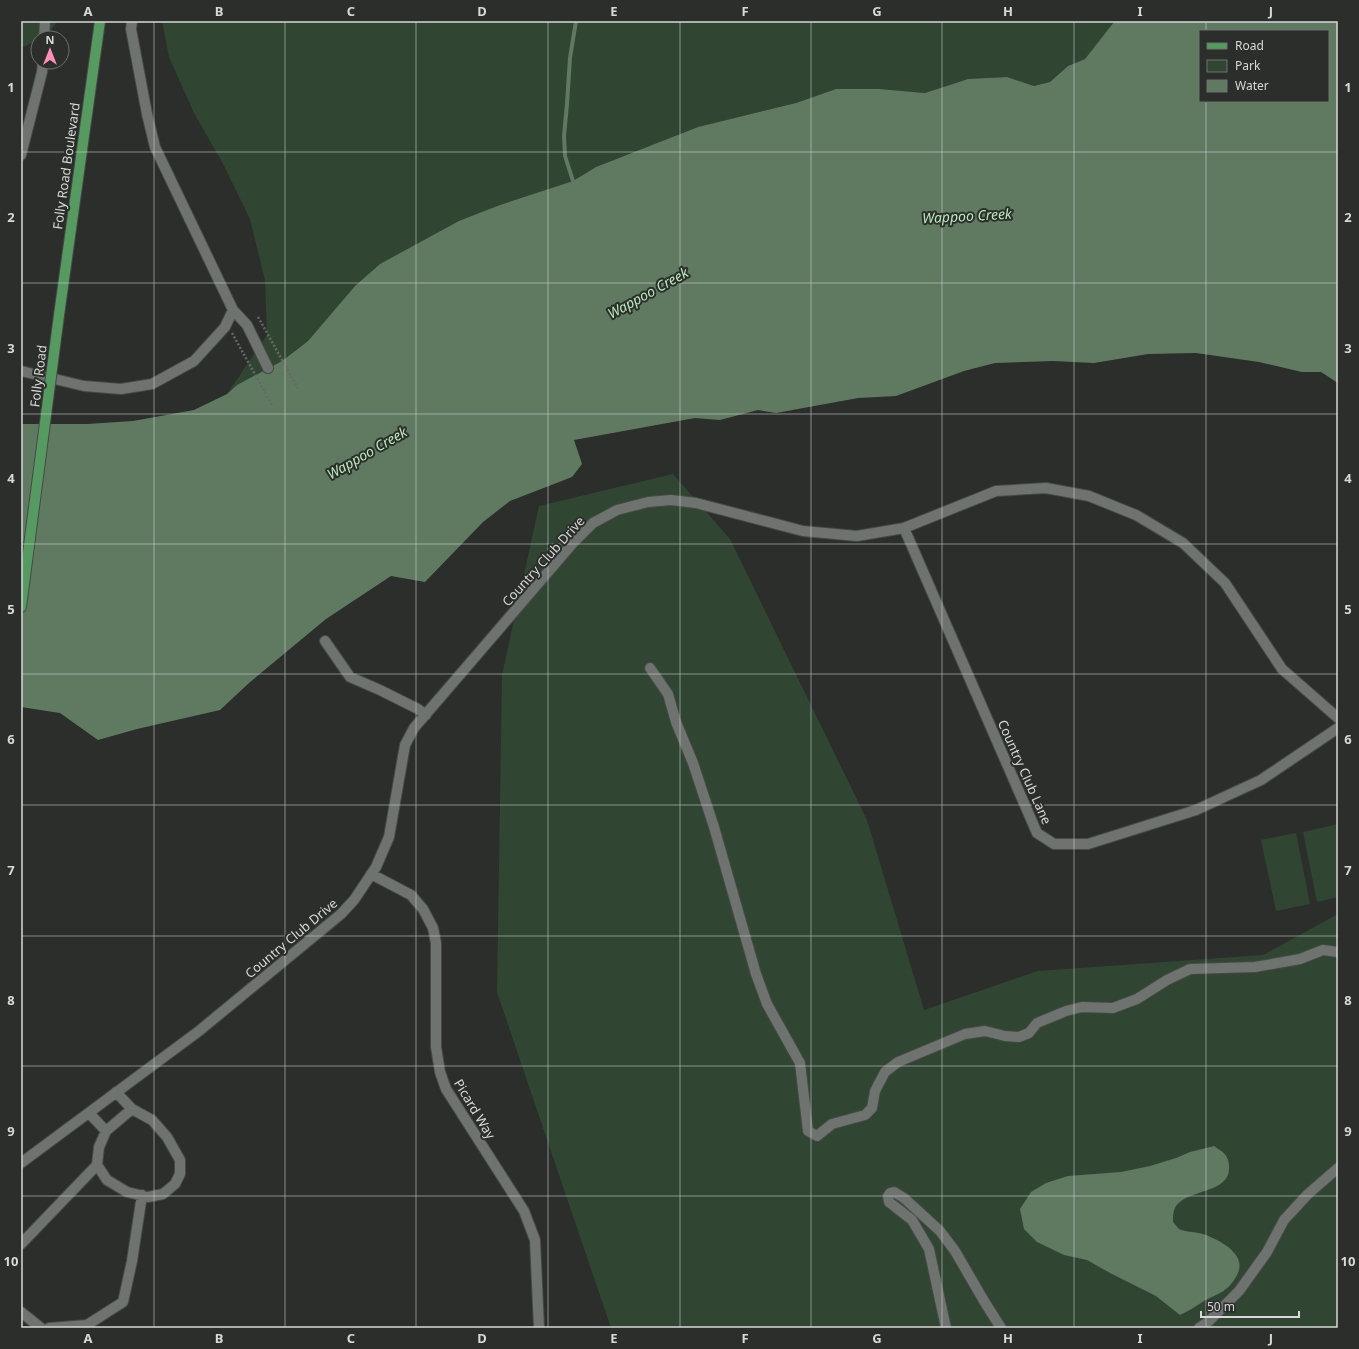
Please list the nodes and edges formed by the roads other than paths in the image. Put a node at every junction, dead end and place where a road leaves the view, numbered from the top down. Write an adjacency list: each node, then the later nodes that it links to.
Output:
1 (100, 21): 6 (main road, Folly Road Boulevard)
2 (132, 21): 5 (street)
3 (42, 70): 4 (street)
4 (21, 155)
5 (233, 310): 7 (street); 8 (street)
6 (59, 316): 10 (main road, Folly Road, bridge)
7 (268, 368)
8 (21, 371)
9 (904, 528): 13 (street, Country Club Drive); 14 (street, Country Club Drive); 15 (street, Country Club Lane)
10 (21, 607)
11 (325, 641): 13 (street)
12 (650, 668): 17 (street)
13 (426, 715): 16 (street, Country Club Drive)
14 (1338, 718)
15 (1338, 728)
16 (371, 874): 18 (street, Country Club Drive); 30 (street, Picard Way)
17 (1338, 952)
18 (116, 1092): 19 (street); 20 (street, Country Club Drive)
19 (132, 1109): 21 (street); 25 (street)
20 (89, 1113): 21 (street); 22 (street, Country Club Drive)
21 (106, 1131): 23 (street)
22 (21, 1163)
23 (97, 1165): 25 (street); 26 (street)
24 (1338, 1168): 33 (street)
25 (142, 1196): 29 (street)
26 (21, 1244)
27 (21, 1312): 28 (street)
28 (41, 1328)
29 (50, 1328)
30 (539, 1328)
31 (946, 1328): 32 (street)
32 (1002, 1328)
33 (1199, 1328)

